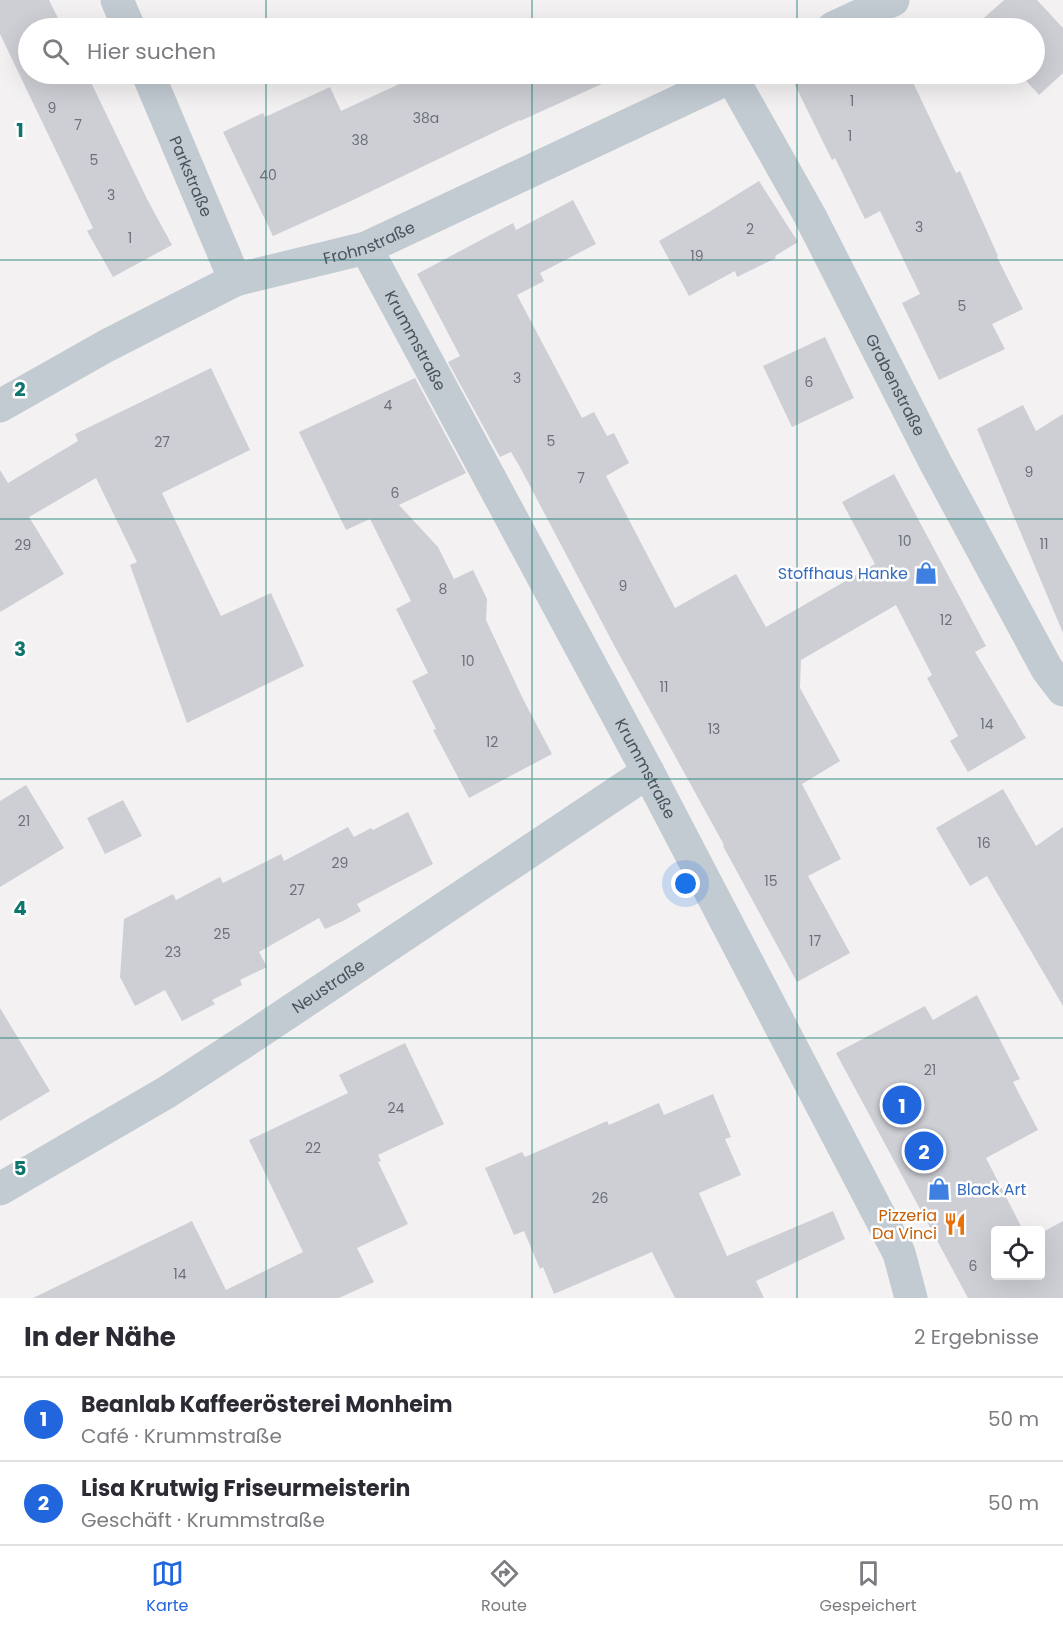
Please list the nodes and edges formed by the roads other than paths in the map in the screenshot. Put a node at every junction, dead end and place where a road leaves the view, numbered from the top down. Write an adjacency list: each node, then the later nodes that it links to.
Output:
1 (117, 0): 3 (street)
2 (893, 0): 4 (street)
3 (125, 18)
4 (854, 18)
5 (152, 84): 9 (street, Parkstraße)
6 (715, 84): 8 (street, Frohnstraße)
7 (739, 84): 11 (street, Grabenstraße)
8 (366, 248): 9 (street, Frohnstraße); 12 (street, Krummstraße)
9 (235, 280): 10 (street, Frohnstraße)
10 (0, 406)
11 (1063, 690)
12 (648, 772): 13 (street, Neustraße); 14 (street, Krummstraße)
13 (0, 1189)
14 (911, 1298)

